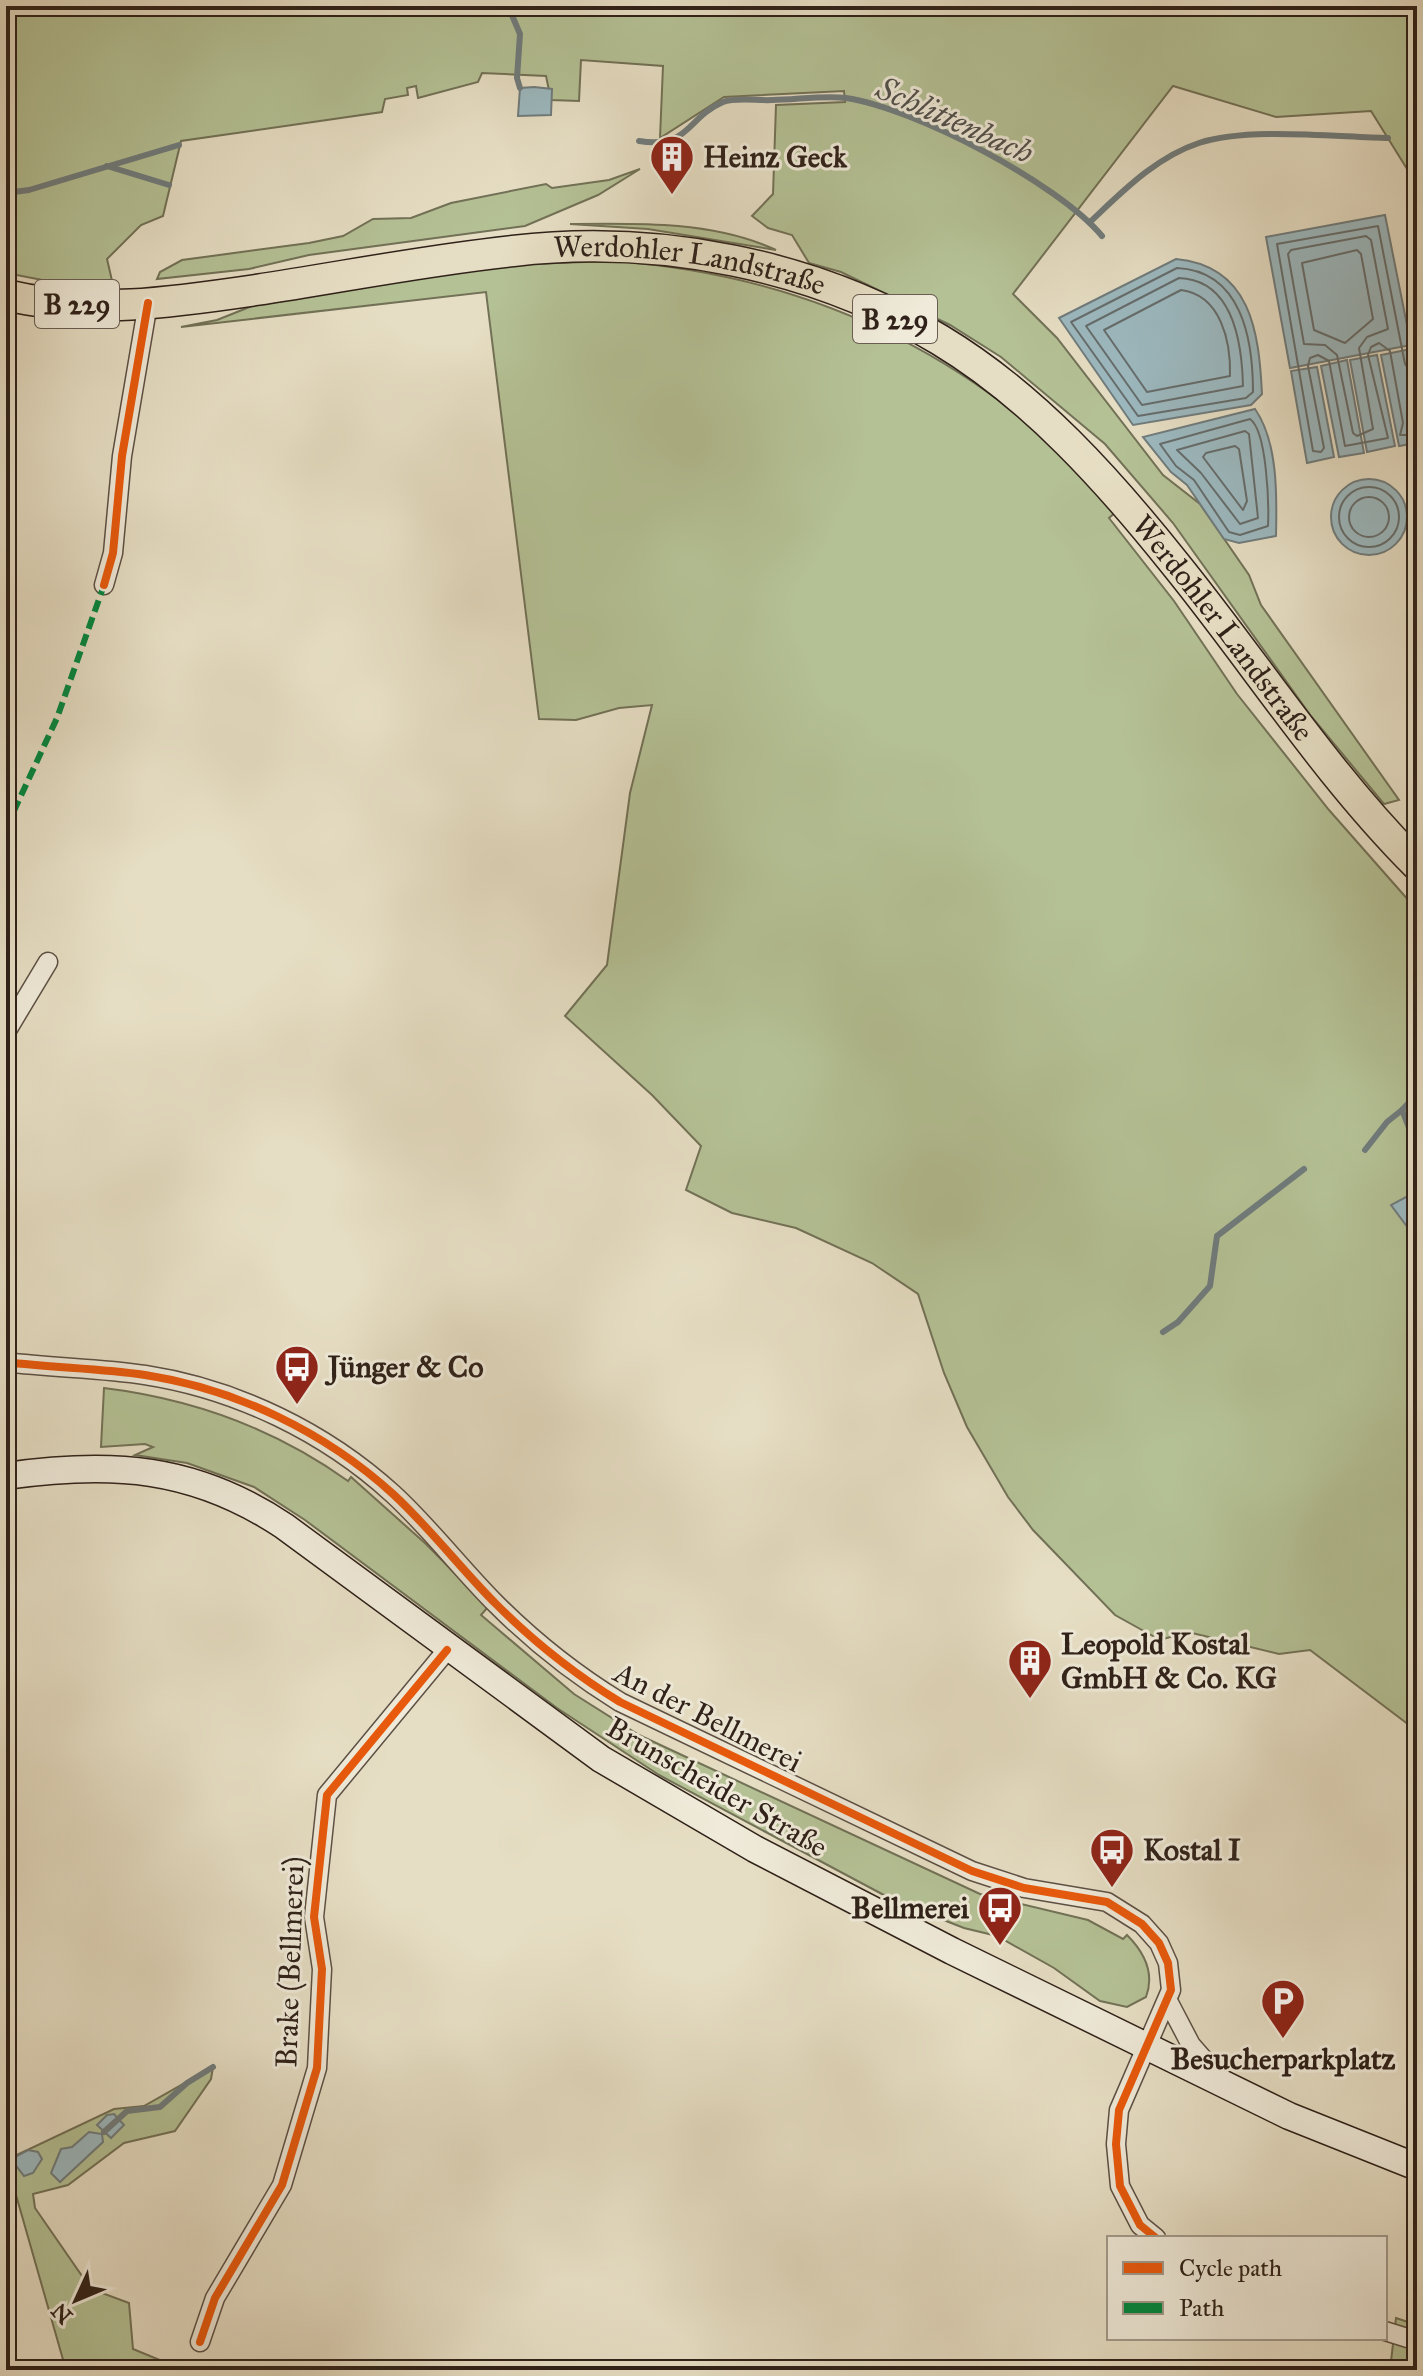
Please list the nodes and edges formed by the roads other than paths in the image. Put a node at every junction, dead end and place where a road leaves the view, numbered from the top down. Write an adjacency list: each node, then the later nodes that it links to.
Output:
1 (6, 295): 2 (main road, Werdohler Landstraße / B 229)
2 (148, 303): 3 (street); 4 (main road, Werdohler Landstraße / B 229)
3 (104, 585)
4 (1417, 865)
5 (48, 962): 6 (street)
6 (6, 1032)
7 (6, 1362): 10 (street, An der Bellmerei)
8 (6, 1476): 9 (main road, Brunscheider Straße)
9 (447, 1650): 11 (main road, Brunscheider Straße); 17 (street, Brake (Bellmerei))
10 (1168, 2001): 11 (street, An der Bellmerei); 12 (street, An der Bellmerei)
11 (1148, 2046): 12 (main road, Brunscheider Straße); 14 (street, An der Bellmerei)
12 (1226, 2085): 13 (main road, Brunscheider Straße)
13 (1417, 2167)
14 (1154, 2236)
15 (1387, 2332): 16 (street)
16 (1417, 2341)
17 (200, 2342)

